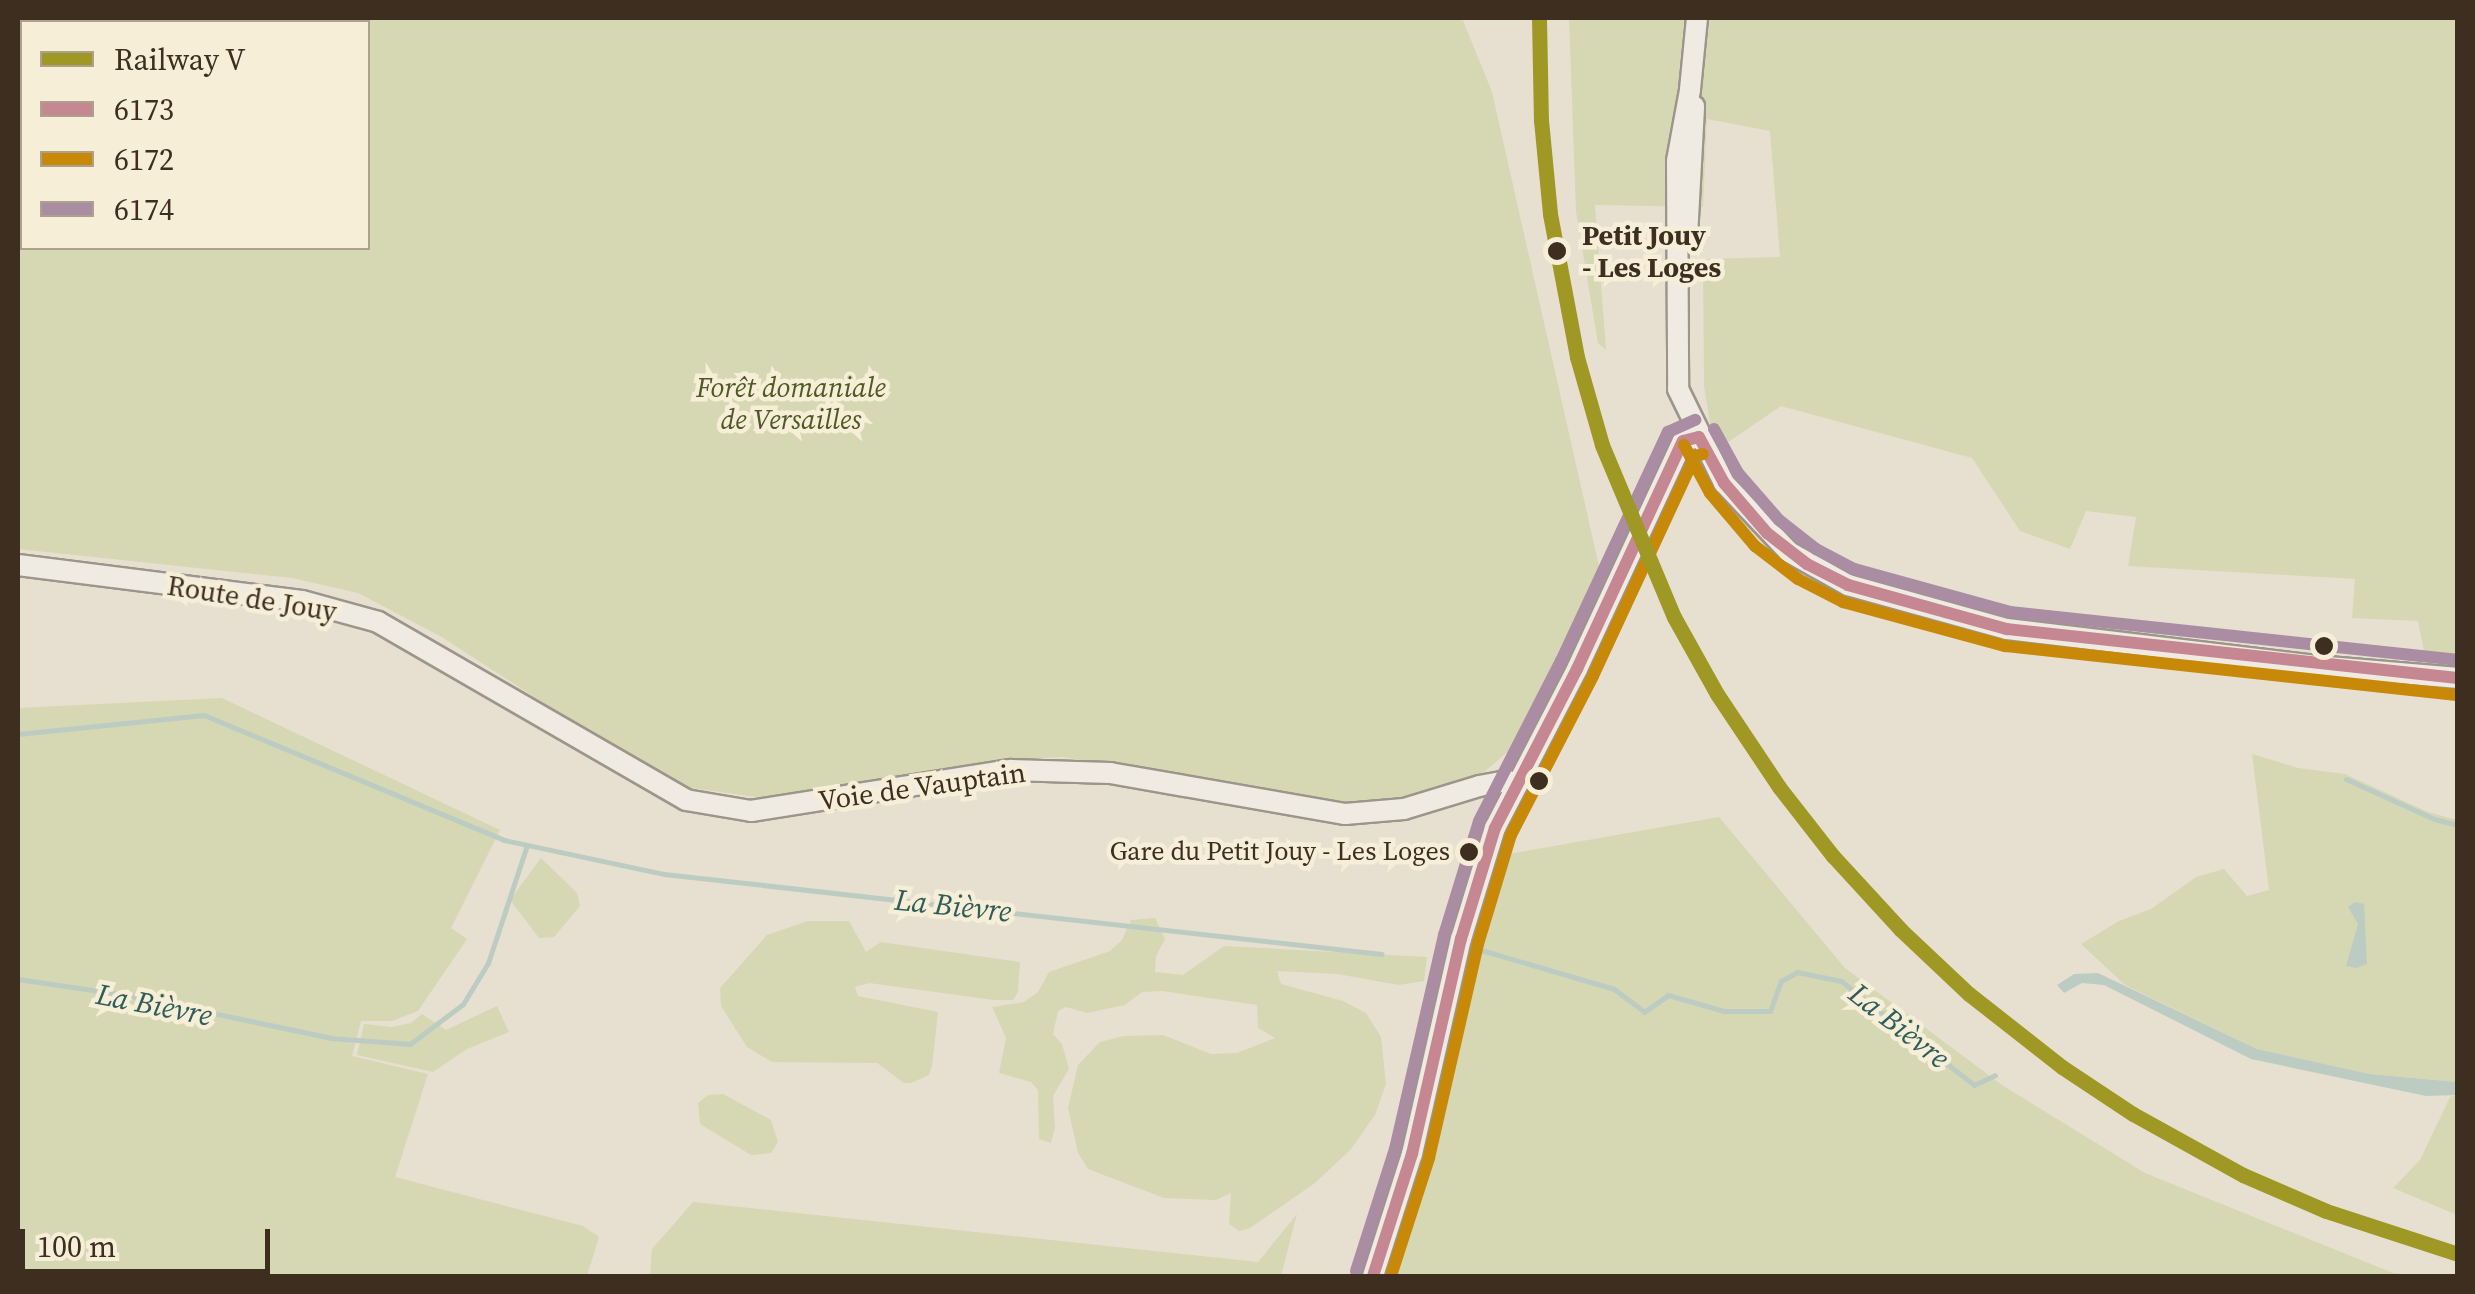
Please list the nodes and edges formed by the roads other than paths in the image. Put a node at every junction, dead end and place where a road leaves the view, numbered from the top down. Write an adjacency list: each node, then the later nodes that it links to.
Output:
1 (1697, 18): 2 (street)
2 (1699, 437): 4 (street); 6 (street)
3 (18, 565): 5 (street, Route de Jouy)
4 (2458, 678)
5 (576, 738): 6 (street, Voie de Vauptain)
6 (1517, 785): 7 (street)
7 (1373, 1276)

